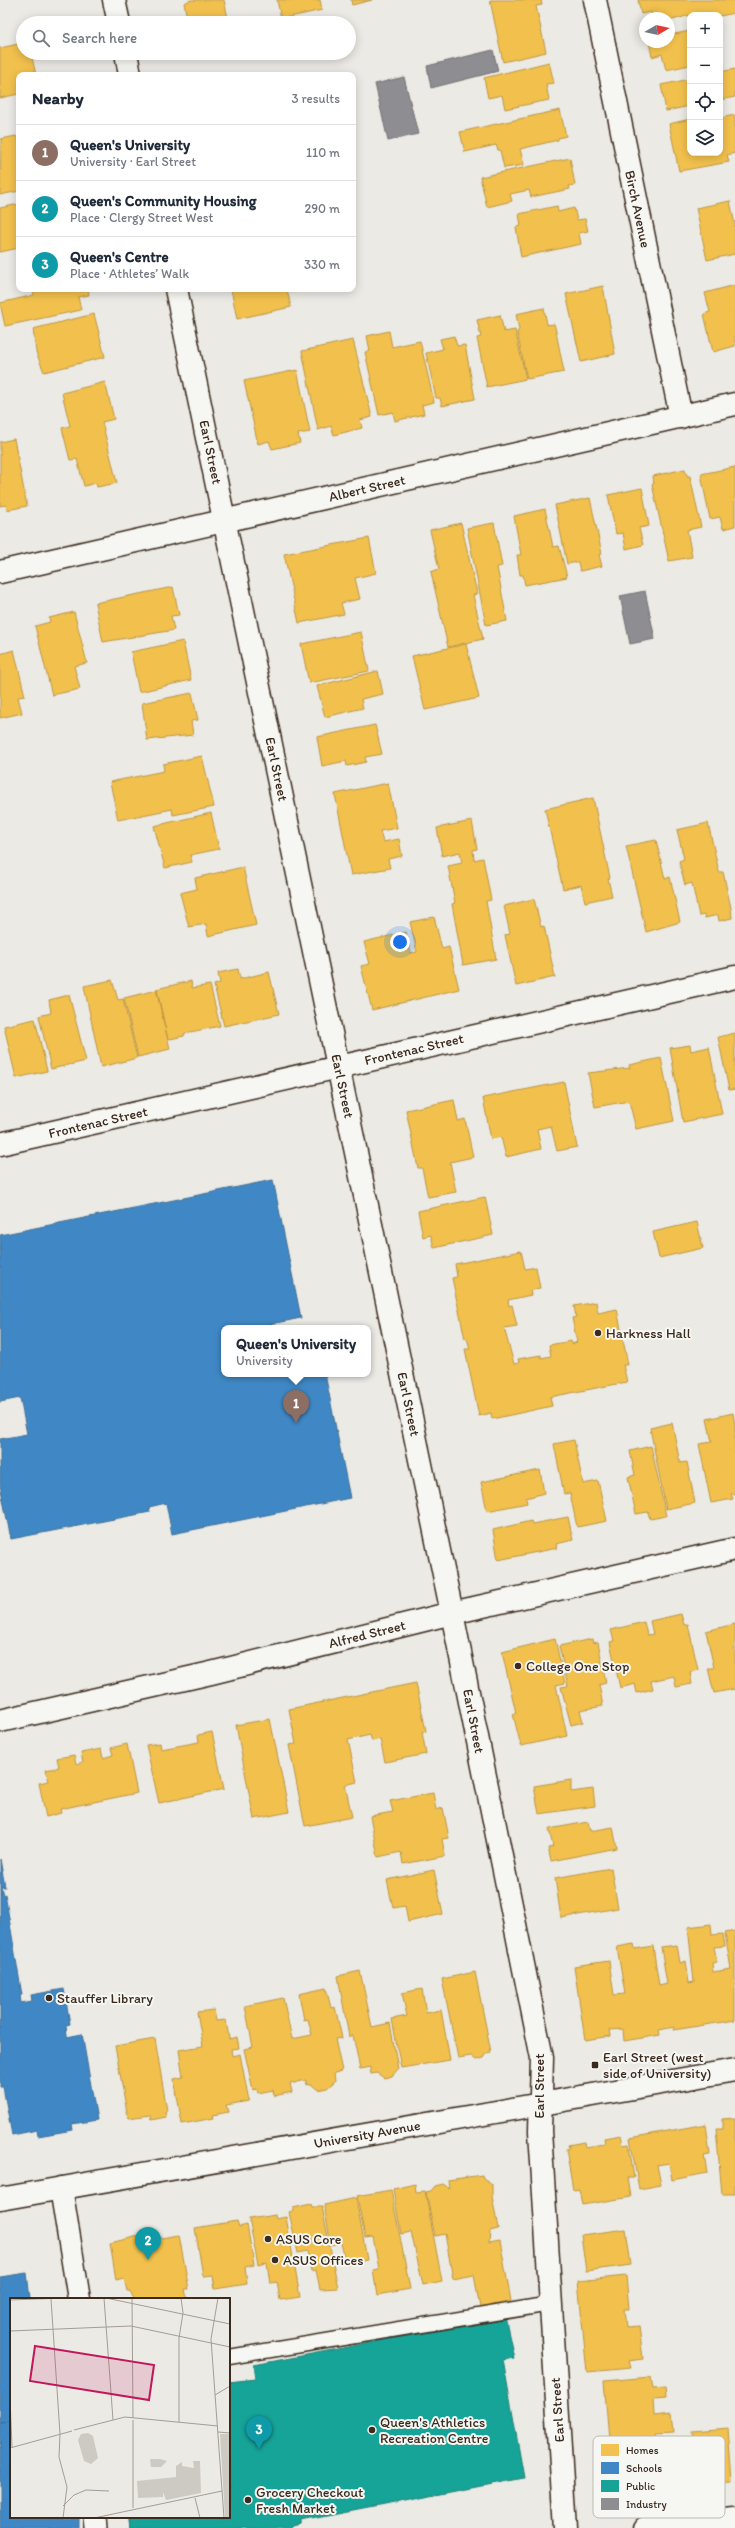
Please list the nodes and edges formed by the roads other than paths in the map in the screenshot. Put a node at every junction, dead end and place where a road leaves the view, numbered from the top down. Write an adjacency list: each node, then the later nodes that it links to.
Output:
1 (114, 0): 3 (street)
2 (595, 0): 8 (street, Birch Avenue)
3 (117, 16)
4 (127, 60): 5 (street)
5 (129, 72)
6 (177, 292): 9 (street, Earl Street)
7 (735, 404): 8 (street, Albert Street)
8 (681, 417): 9 (street, Albert Street)
9 (225, 520): 10 (street, Albert Street); 12 (street, Earl Street)
10 (0, 572)
11 (735, 977): 12 (street, Frontenac Street)
12 (339, 1066): 13 (street, Frontenac Street); 15 (street, Earl Street)
13 (0, 1144)
14 (735, 1549): 15 (street, Alfred Street)
15 (452, 1613): 16 (street, Alfred Street); 18 (street, Earl Street)
16 (0, 1721)
17 (735, 2070): 18 (street, University Avenue)
18 (540, 2103): 19 (street, University Avenue); 22 (street, Earl Street)
19 (61, 2188): 20 (street, University Avenue); 21 (street)
20 (0, 2199)
21 (79, 2298)
22 (550, 2304): 23 (lane); 27 (street, Earl Street)
23 (230, 2357)
24 (95, 2518): 26 (street)
25 (735, 2520): 28 (street)
26 (96, 2528)
27 (565, 2528)
28 (645, 2528)

